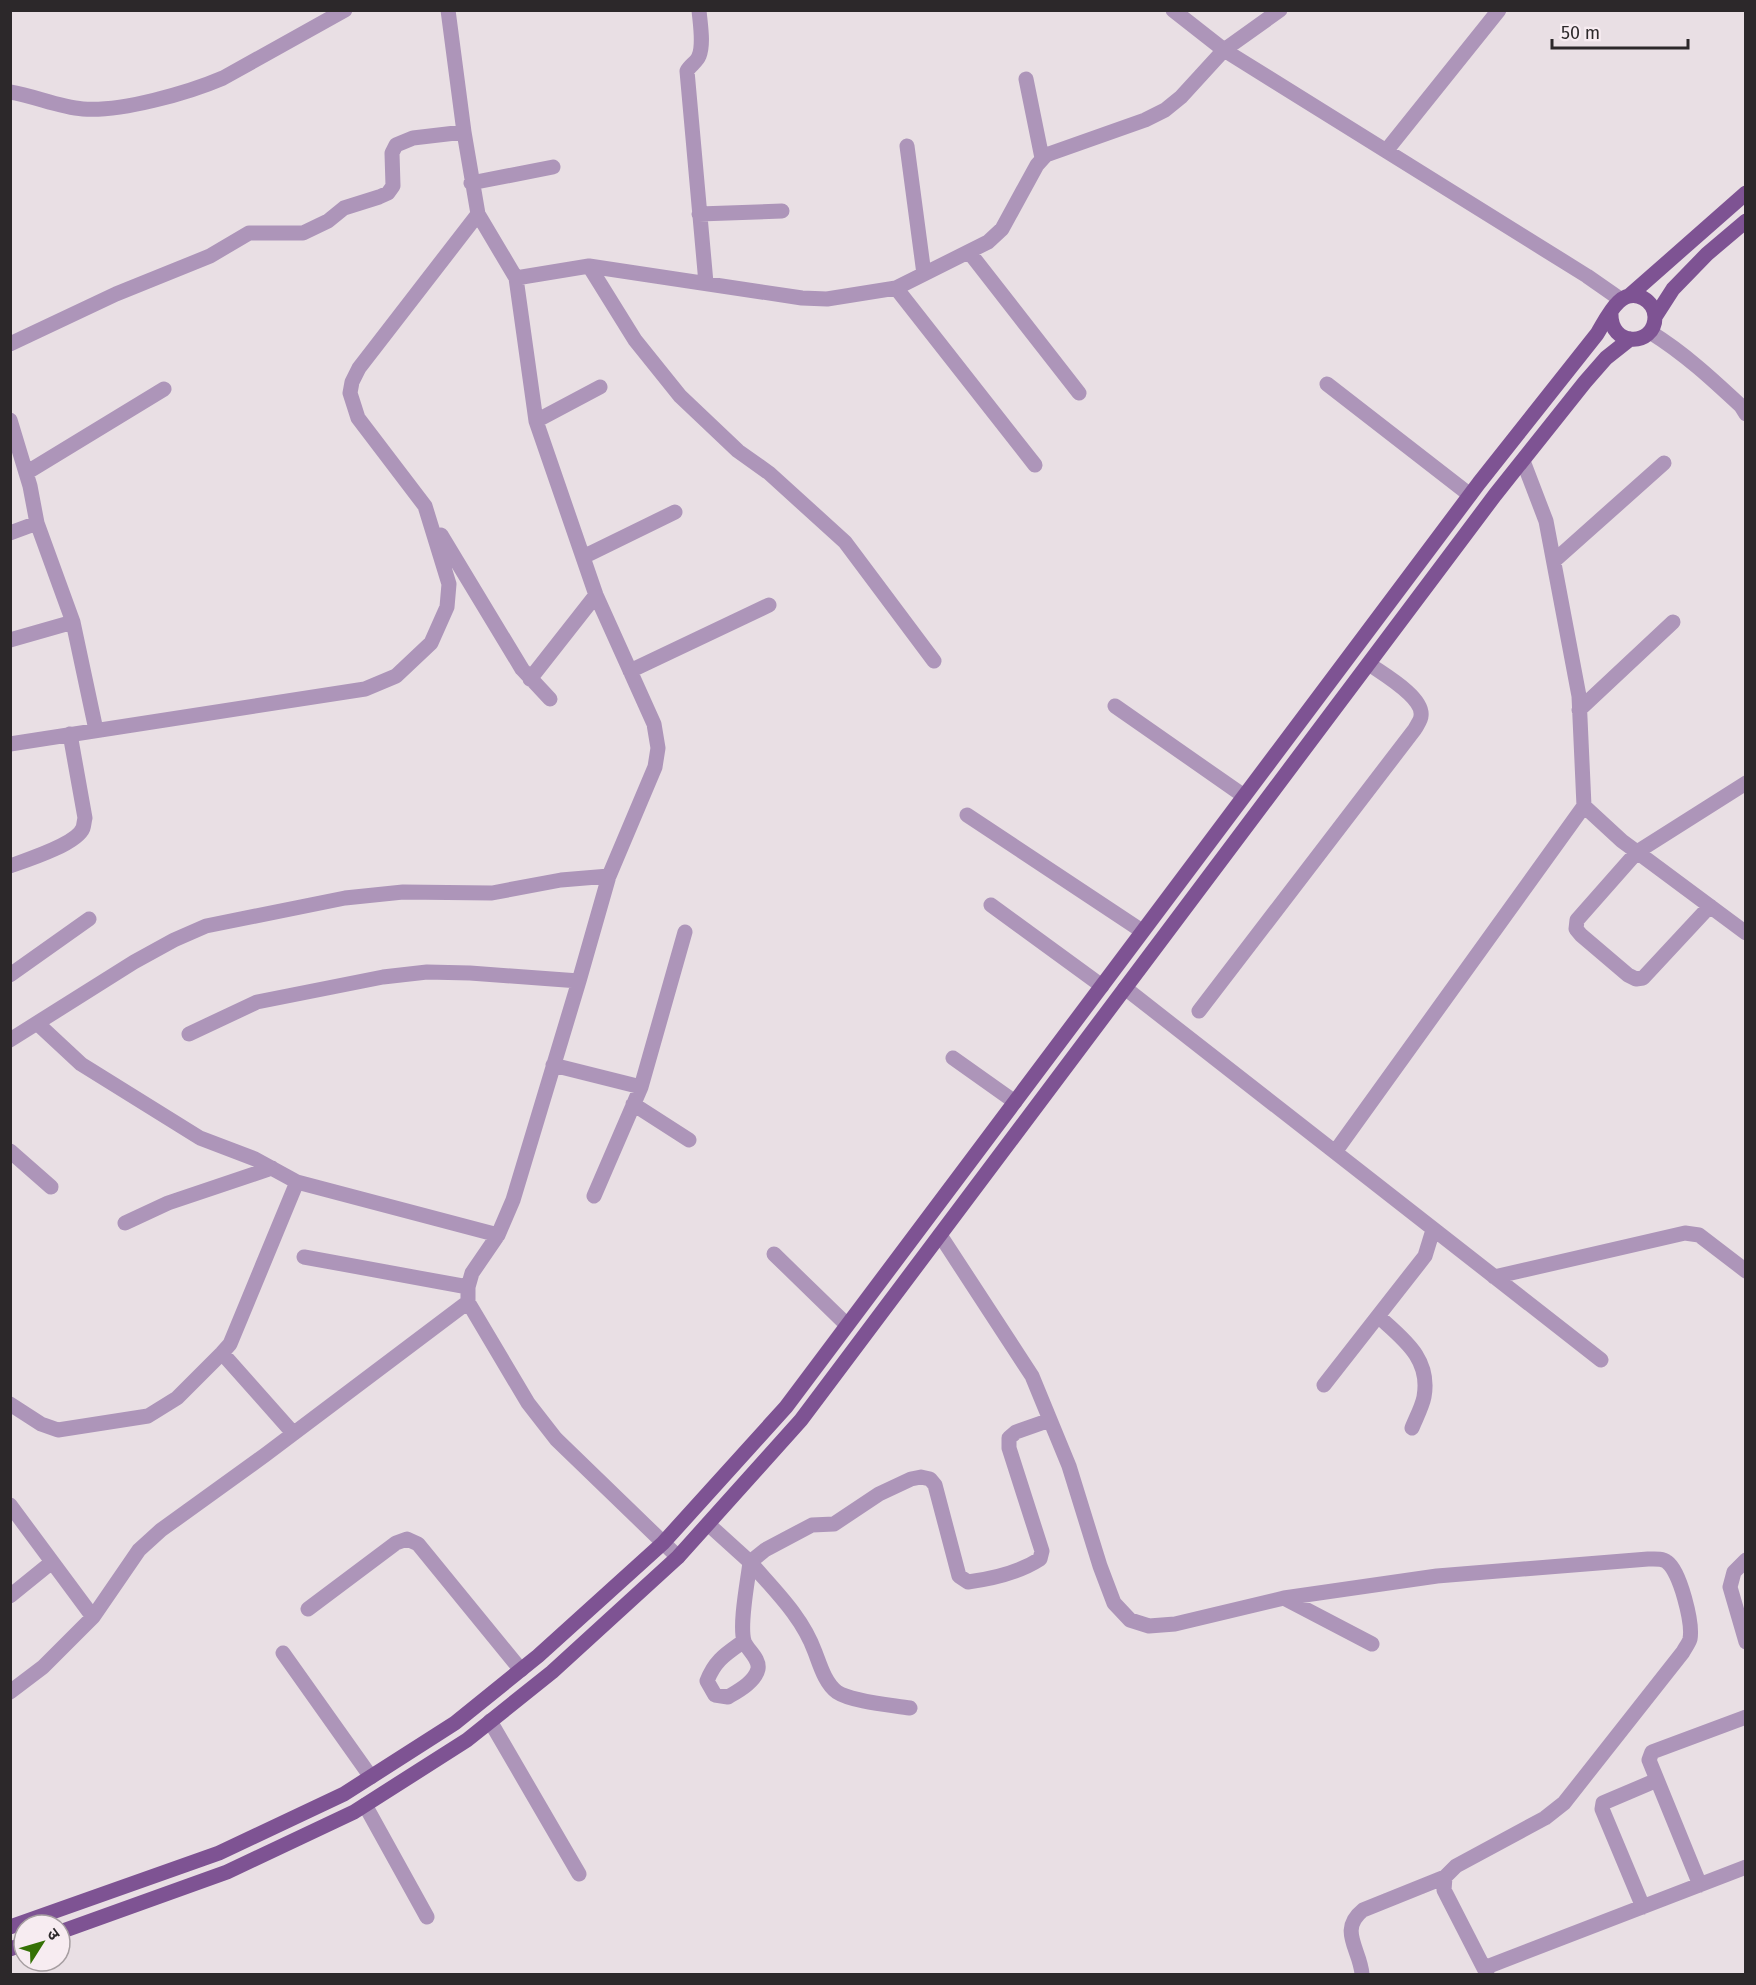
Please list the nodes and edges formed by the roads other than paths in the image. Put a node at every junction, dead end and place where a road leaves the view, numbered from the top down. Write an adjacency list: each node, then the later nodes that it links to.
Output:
1 (345, 10): 9 (street)
2 (448, 10): 10 (street)
3 (699, 10): 19 (street)
4 (1173, 10): 7 (street)
5 (1280, 10): 7 (street)
6 (1499, 10): 12 (street)
7 (1224, 50): 12 (street); 13 (street)
8 (1026, 79): 13 (street)
9 (10, 92)
10 (464, 132): 15 (street); 31 (street)
11 (907, 146): 23 (street)
12 (1386, 151): 27 (street)
13 (1042, 158): 21 (street)
14 (553, 167): 15 (street)
15 (471, 183): 18 (street)
16 (1746, 193): 27 (main road)
17 (782, 211): 19 (street)
18 (478, 214): 24 (street); 44 (street)
19 (699, 214): 25 (street)
20 (1746, 221): 29 (main road)
21 (969, 252): 23 (street); 35 (street)
22 (589, 266): 24 (street); 25 (street); 55 (street)
23 (924, 274): 26 (street)
24 (516, 278): 38 (street)
25 (706, 283): 26 (street)
26 (896, 288): 41 (street)
27 (1624, 297): 28 (main road); 29 (main road)
28 (1611, 312): 30 (main road); 43 (main road)
29 (1652, 324): 30 (main road); 36 (street)
30 (1630, 339): 39 (main road)
31 (10, 344)
32 (1328, 384): 43 (street)
33 (600, 387): 38 (street)
34 (164, 389): 42 (street)
35 (1079, 393)
36 (1746, 414)
37 (10, 420): 42 (street)
38 (536, 421): 48 (street)
39 (1523, 461): 49 (street); 56 (main road)
40 (1664, 464): 49 (street)
41 (1035, 465)
42 (26, 473): 46 (street)
43 (1470, 495): 66 (main road)
44 (425, 506): 58 (street); 62 (street)
45 (675, 512): 48 (street)
46 (37, 523): 47 (street); 52 (street)
47 (10, 533)
48 (583, 557): 50 (street)
49 (1554, 561): 61 (street)
50 (596, 595): 57 (street); 58 (street)
51 (769, 605): 57 (street)
52 (73, 622): 54 (street); 62 (street)
53 (1673, 622): 61 (street)
54 (10, 640)
55 (934, 661)
56 (1369, 664): 81 (main road); 82 (street)
57 (630, 671): 71 (street)
58 (530, 679): 59 (street)
59 (550, 699)
60 (1115, 706): 66 (street)
61 (1579, 710): 67 (street)
62 (96, 730): 63 (street)
63 (70, 735): 64 (street); 70 (street)
64 (10, 744)
65 (1746, 783): 69 (street)
66 (1244, 795): 75 (main road)
67 (1584, 806): 69 (street); 93 (street)
68 (967, 815): 75 (street)
69 (1637, 852): 73 (street); 73 (street)
70 (10, 866)
71 (609, 876): 79 (street); 83 (street)
72 (991, 905): 80 (street)
73 (1710, 906): 77 (street)
74 (89, 919): 78 (street)
75 (1142, 931): 80 (main road)
76 (685, 932): 88 (street)
77 (1746, 933)
78 (10, 975)
79 (579, 981): 84 (street); 87 (street)
80 (1102, 986): 89 (main road)
81 (1125, 988): 93 (street); 101 (main road)
82 (1199, 1011)
83 (38, 1024): 85 (street); 94 (street)
84 (189, 1034)
85 (10, 1040)
86 (953, 1058): 89 (street)
87 (554, 1065): 88 (street); 100 (street)
88 (641, 1087): 90 (street)
89 (1015, 1102): 108 (main road)
90 (633, 1104): 91 (street); 97 (street)
91 (689, 1140)
92 (10, 1151): 96 (street)
93 (1335, 1152): 99 (street)
94 (272, 1168): 95 (street); 98 (street)
95 (297, 1182): 100 (street); 109 (street)
96 (51, 1187)
97 (594, 1196)
98 (125, 1223)
99 (1433, 1230): 105 (street); 107 (street)
100 (498, 1235): 106 (street)
101 (940, 1235): 113 (street); 117 (main road)
102 (774, 1254): 108 (street)
103 (304, 1257): 106 (street)
104 (1746, 1271): 105 (street)
105 (1494, 1277): 110 (street)
106 (468, 1295): 115 (street); 118 (street)
107 (1378, 1316): 111 (street); 114 (street)
108 (847, 1325): 118 (main road)
109 (222, 1353): 112 (street); 115 (street)
110 (1601, 1360)
111 (1324, 1385)
112 (10, 1404)
113 (1050, 1420): 122 (street); 124 (street)
114 (1412, 1428)
115 (293, 1433): 126 (street)
116 (10, 1505): 121 (street)
117 (708, 1524): 119 (main road); 122 (street)
118 (663, 1543): 119 (street); 131 (main road)
119 (678, 1557): 135 (main road)
120 (1746, 1560): 128 (street)
121 (52, 1562): 123 (street); 126 (street)
122 (750, 1562): 127 (street); 133 (street)
123 (10, 1596)
124 (1284, 1598): 129 (street); 141 (street)
125 (308, 1609): 131 (street)
126 (93, 1617): 132 (street)
127 (744, 1641)
128 (1746, 1642)
129 (1372, 1644)
130 (283, 1653): 136 (street)
131 (521, 1670): 136 (main road)
132 (10, 1692)
133 (910, 1708)
134 (1746, 1717): 137 (street)
135 (490, 1721): 138 (main road); 140 (street)
136 (371, 1777): 145 (main road)
137 (1657, 1780): 142 (street); 143 (street)
138 (365, 1805): 144 (street); 146 (main road)
139 (1746, 1867): 142 (street)
140 (579, 1874)
141 (1445, 1876): 147 (street); 148 (street)
142 (1700, 1885): 143 (street)
143 (1643, 1907): 147 (street)
144 (427, 1917)
145 (10, 1927)
146 (72, 1928)
147 (1485, 1971)
148 (1362, 1974)

